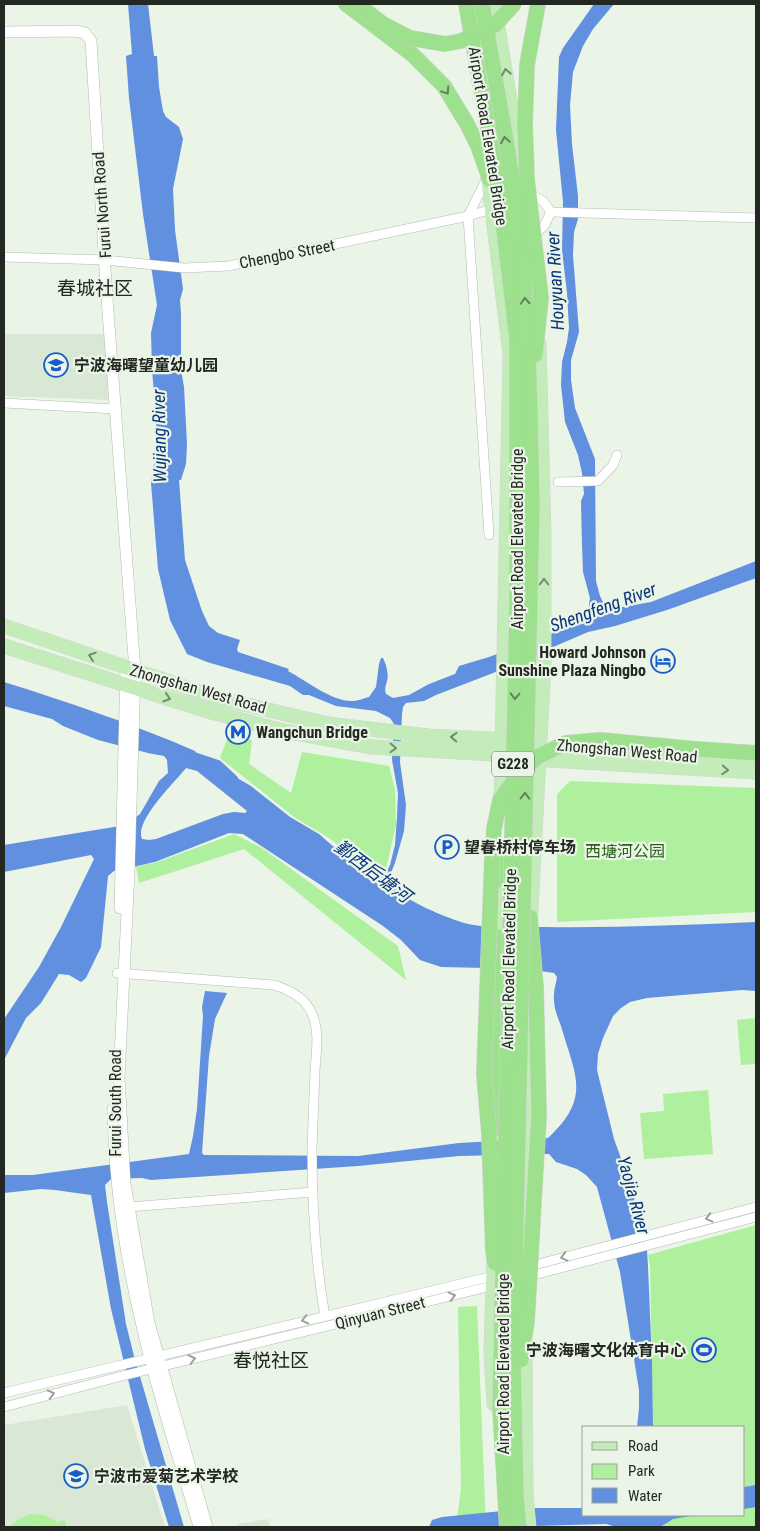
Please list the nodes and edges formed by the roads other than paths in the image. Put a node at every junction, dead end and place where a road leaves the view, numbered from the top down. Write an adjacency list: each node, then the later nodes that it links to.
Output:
1 (346, 4): 20 (highway, one-way to 20, bridge)
2 (357, 4): 5 (highway, bridge)
3 (482, 4): 22 (highway, Airport Road Elevated Bridge / G228, one-way to 3, bridge)
4 (494, 4): 12 (main road, one-way to 4)
5 (514, 4)
6 (538, 4): 10 (highway, bridge)
7 (548, 4): 10 (highway, bridge)
8 (465, 7): 11 (main road); 20 (highway, Airport Road Elevated Bridge / G228, bridge)
9 (4, 32): 19 (street, Furui North Road)
10 (527, 65): 22 (highway, bridge)
11 (488, 177): 13 (main road); 15 (street)
12 (526, 191): 14 (street); 17 (main road)
13 (492, 209): 15 (street, Chengbo Street); 31 (main road)
14 (552, 212): 16 (street); 17 (street)
15 (468, 216): 19 (street, Chengbo Street); 26 (street)
16 (756, 218)
17 (531, 238): 32 (main road, one-way to 17)
18 (4, 257): 19 (street, Chengbo Street)
19 (105, 260): 23 (street, Furui North Road)
20 (508, 260): 49 (highway, Airport Road Elevated Bridge / G228, one-way to 49, bridge)
21 (4, 403): 23 (street)
22 (530, 406): 54 (highway, Airport Road Elevated Bridge / G228, one-way to 22, bridge)
23 (115, 409): 29 (street, Furui North Road)
24 (617, 455): 25 (street)
25 (558, 482)
26 (489, 535)
27 (4, 626): 29 (main road, Zhongshan West Road, one-way to 27)
28 (4, 646): 30 (main road, Zhongshan West Road)
29 (130, 669): 30 (street, Furui South Road); 31 (main road, Zhongshan West Road, one-way to 29)
30 (130, 686): 34 (main road, Zhongshan West Road, one-way to 34); 40 (street, Furui South Road)
31 (502, 739): 32 (main road, Zhongshan West Road); 34 (main road)
32 (541, 742): 35 (main road); 36 (main road, Zhongshan West Road)
33 (756, 753): 41 (highway, bridge)
34 (502, 754): 35 (main road, Zhongshan West Road); 38 (main road)
35 (540, 760): 37 (main road, Zhongshan West Road, one-way to 37); 39 (main road)
36 (756, 761)
37 (756, 772)
38 (500, 854): 41 (highway, bridge); 48 (main road)
39 (530, 915): 47 (main road); 54 (highway, bridge)
40 (121, 973): 42 (street, Furui South Road); 43 (street)
41 (489, 1146): 49 (highway, bridge)
42 (121, 1184): 44 (street, Furui South Road); 51 (street, Furui South Road)
43 (313, 1192): 44 (street); 50 (street)
44 (129, 1207): 51 (street, Furui South Road)
45 (756, 1207): 47 (street, Qinyuan Street, one-way to 47)
46 (756, 1217): 47 (street, Qinyuan Street)
47 (524, 1273): 48 (street, Qinyuan Street); 56 (main road)
48 (492, 1281): 50 (street, Qinyuan Street); 51 (street, Qinyuan Street, one-way to 48); 55 (main road)
49 (502, 1313): 55 (highway, Airport Road Elevated Bridge / G228, bridge)
50 (325, 1316): 51 (street, Qinyuan Street, one-way to 51)
51 (151, 1363): 52 (street, Qinyuan Street); 53 (street, Qinyuan Street, one-way to 51); 57 (street, Furui South Road); 58 (street, Furui South Road)
52 (4, 1393)
53 (4, 1406)
54 (514, 1411): 56 (highway, Airport Road Elevated Bridge / G228, bridge)
55 (503, 1526)
56 (525, 1526)
57 (199, 1527)
58 (207, 1527)

